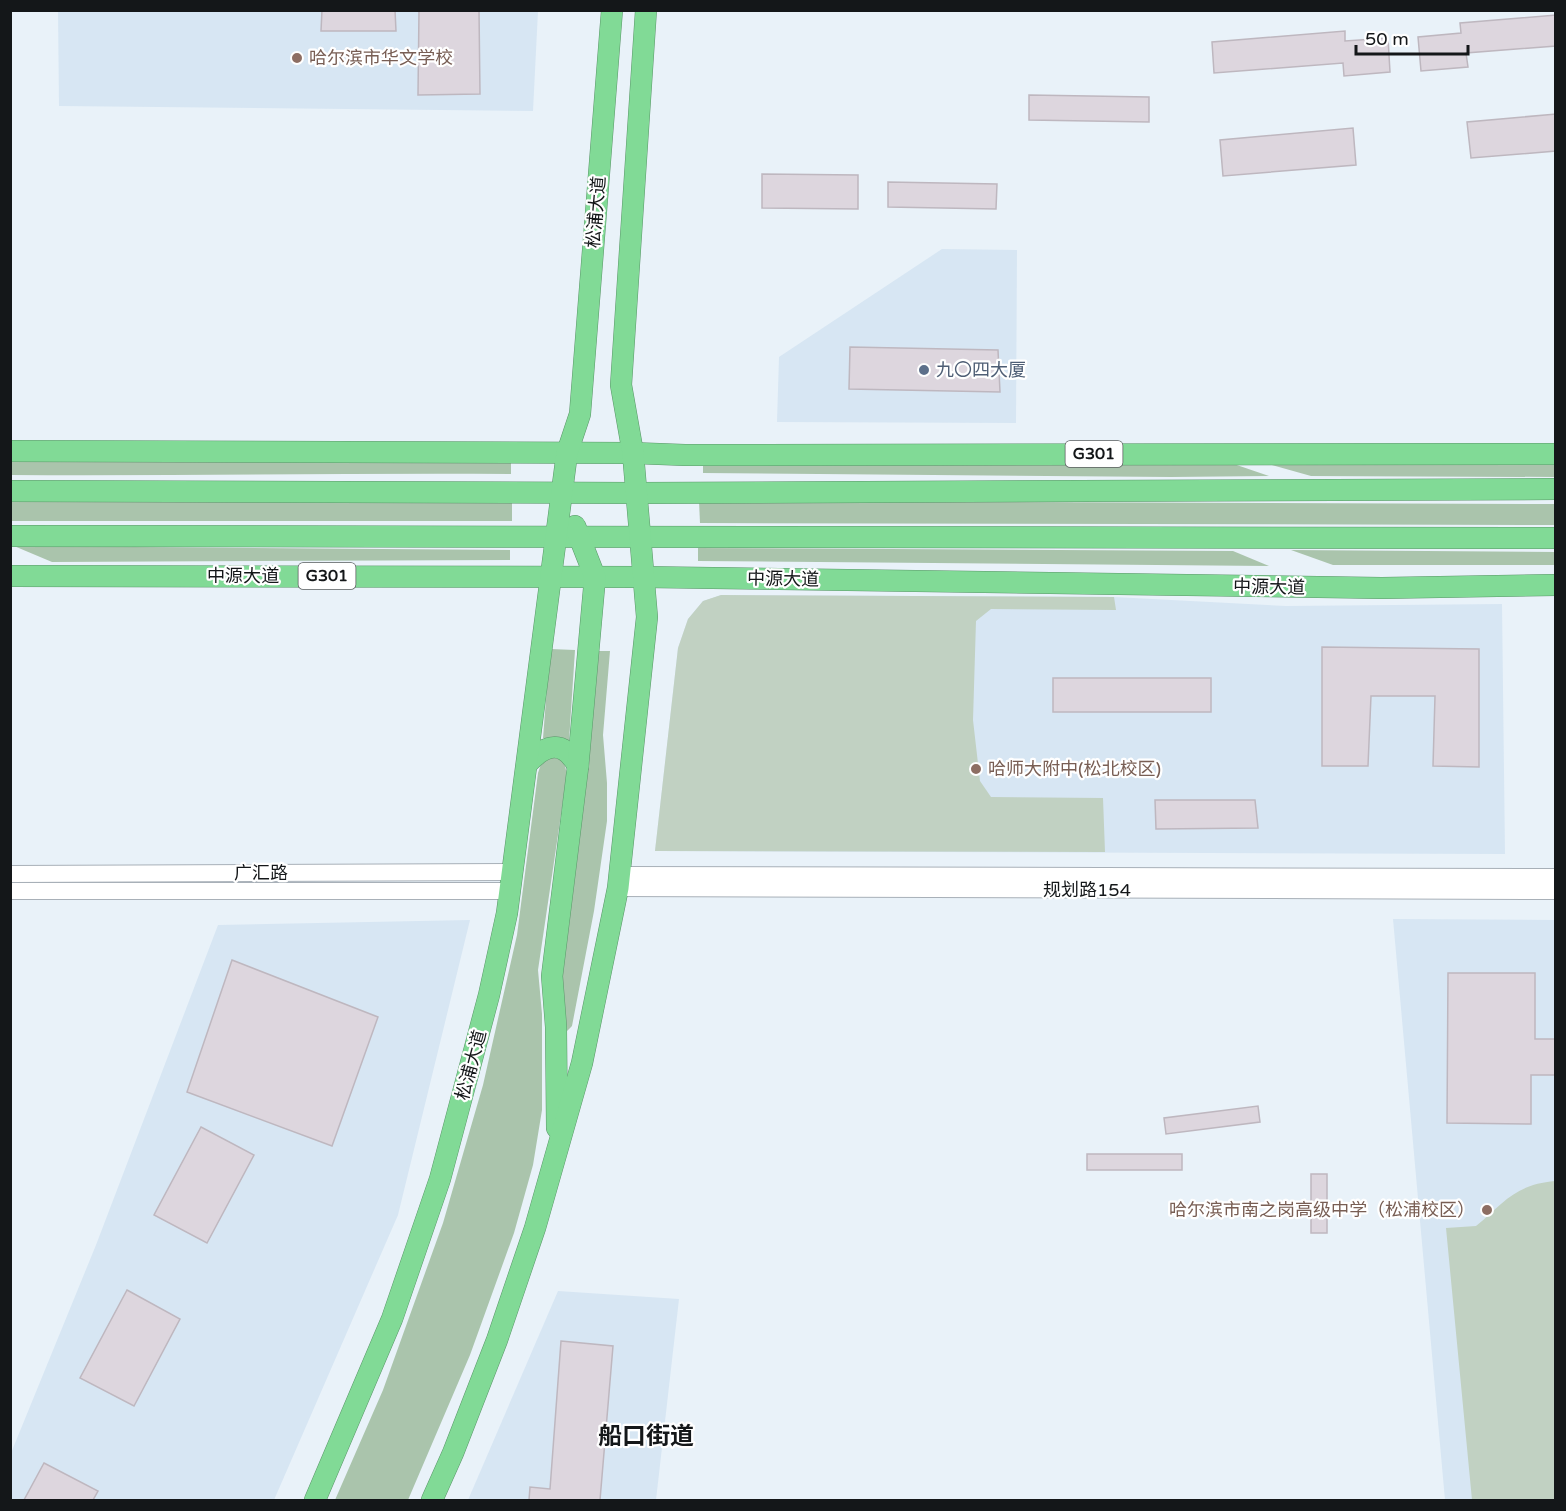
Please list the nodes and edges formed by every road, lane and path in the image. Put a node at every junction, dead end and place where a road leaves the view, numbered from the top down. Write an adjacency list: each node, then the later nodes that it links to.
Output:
1 (612, 10): 4 (highway, 松浦大道)
2 (646, 10): 5 (highway, 松浦大道)
3 (10, 451): 4 (highway, G301)
4 (567, 453): 5 (highway, G301); 9 (highway, 松浦大道)
5 (633, 453): 6 (highway, G301); 10 (highway, 松浦大道)
6 (1556, 454)
7 (1556, 489): 10 (highway)
8 (10, 491): 9 (highway)
9 (562, 492): 10 (highway); 12 (highway, 松浦大道); 13 (highway)
10 (637, 493): 14 (highway, 松浦大道)
11 (10, 536): 12 (highway)
12 (556, 536): 13 (highway); 17 (highway, 松浦大道)
13 (579, 536): 14 (highway); 18 (highway)
14 (640, 537): 15 (highway); 19 (highway, 松浦大道)
15 (1556, 538)
16 (10, 576): 17 (highway, 中源大道 / G301)
17 (551, 577): 18 (highway, 中源大道 / G301); 21 (highway, 松浦大道)
18 (595, 577): 19 (highway, 中源大道 / G301); 22 (highway)
19 (644, 577): 20 (highway, 中源大道 / G301); 26 (highway, 松浦大道)
20 (1556, 585)
21 (527, 764): 22 (highway); 25 (highway, 松浦大道)
22 (578, 766): 29 (highway)
23 (10, 874): 25 (street, 广汇路)
24 (1556, 877): 26 (street)
25 (511, 882): 27 (street, 广汇路); 30 (highway, 松浦大道)
26 (619, 882): 28 (street, 规划路154); 29 (highway)
27 (10, 891)
28 (1556, 891)
29 (557, 1152): 31 (highway)
30 (315, 1500)
31 (432, 1500)

